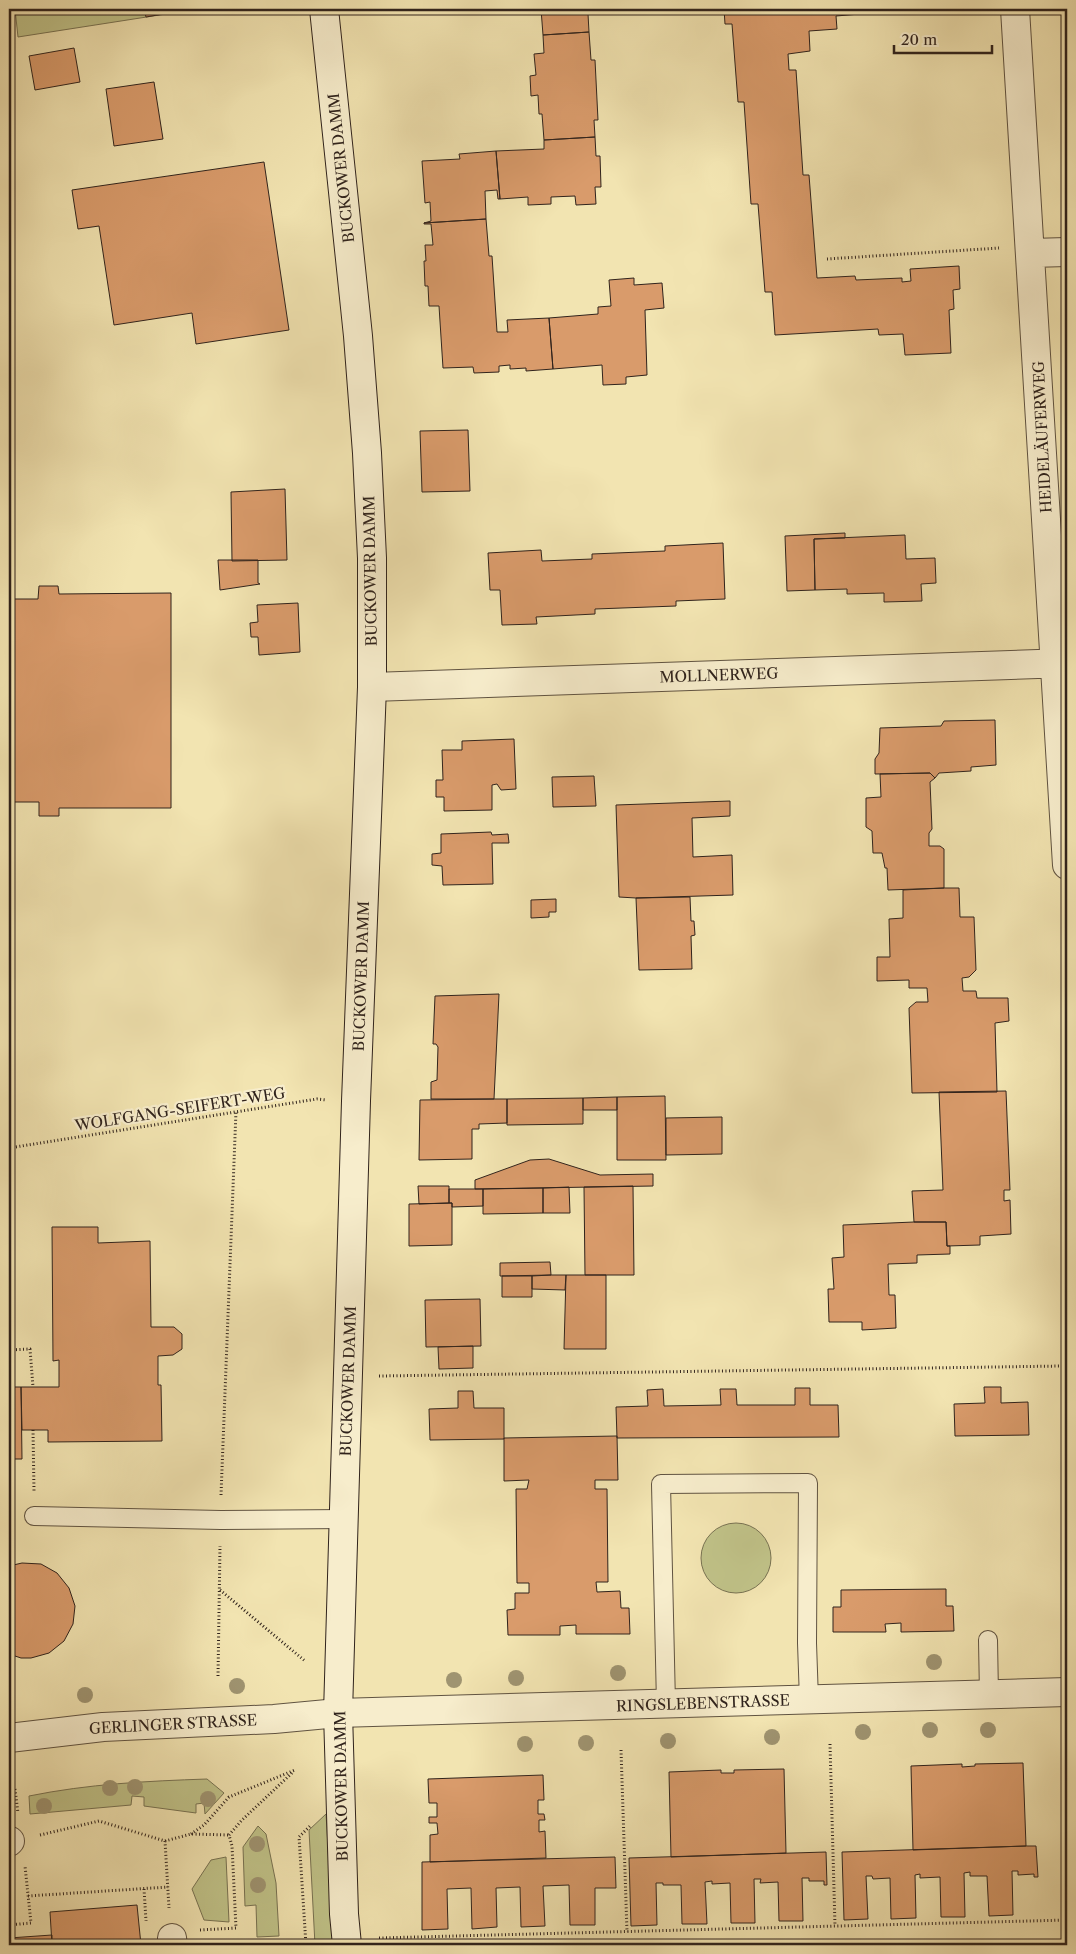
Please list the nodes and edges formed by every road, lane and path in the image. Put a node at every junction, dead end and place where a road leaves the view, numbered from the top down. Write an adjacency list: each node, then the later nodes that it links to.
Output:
1 (324, 9): 8 (street, BUCKOWER DAMM)
2 (1015, 9): 5 (street, HEIDELÄUFERWEG)
3 (999, 248): 6 (path)
4 (1067, 252): 5 (street)
5 (1031, 253): 7 (street, HEIDELÄUFERWEG)
6 (827, 259)
7 (1061, 663): 8 (street, MOLLNERWEG); 9 (street, HEIDELÄUFERWEG)
8 (372, 688): 10 (street, BUCKOWER DAMM)
9 (1067, 865)
10 (356, 1101): 11 (path, WOLFGANG-SEIFERT-WEG); 19 (street, BUCKOWER DAMM)
11 (236, 1111): 12 (path, WOLFGANG-SEIFERT-WEG); 20 (path)
12 (9, 1148)
13 (9, 1350): 16 (path)
14 (1062, 1366): 15 (path)
15 (376, 1376)
16 (33, 1387)
17 (33, 1430): 18 (path)
18 (34, 1516): 20 (lane)
19 (344, 1518): 20 (lane); 29 (street, BUCKOWER DAMM)
20 (220, 1520): 21 (path)
21 (220, 1590): 23 (path); 24 (path)
22 (988, 1640): 26 (lane)
23 (305, 1661)
24 (218, 1676)
25 (1067, 1692): 26 (street, RINGSLEBENSTRASSE)
26 (989, 1695): 27 (street, RINGSLEBENSTRASSE)
27 (809, 1700): 28 (street, RINGSLEBENSTRASSE); 28 (lane)
28 (666, 1704): 29 (street, RINGSLEBENSTRASSE)
29 (338, 1713): 30 (street, GERLINGER STRASSE); 50 (street, BUCKOWER DAMM)
30 (9, 1738)
31 (830, 1744): 45 (path)
32 (621, 1750): 46 (path)
33 (191, 1834): 34 (path); 34 (path); 37 (path)
34 (228, 1835): 47 (path)
35 (299, 1837): 49 (path)
36 (9, 1841): 37 (path)
37 (164, 1841): 38 (path)
38 (168, 1887): 39 (path); 47 (path)
39 (144, 1889): 40 (path); 44 (path)
40 (28, 1896)
41 (1067, 1920): 45 (path)
42 (31, 1923): 43 (path)
43 (9, 1925)
44 (146, 1926)
45 (835, 1926): 46 (path)
46 (627, 1932): 48 (path)
47 (172, 1938)
48 (379, 1938)
49 (306, 1945)
50 (347, 1945)

